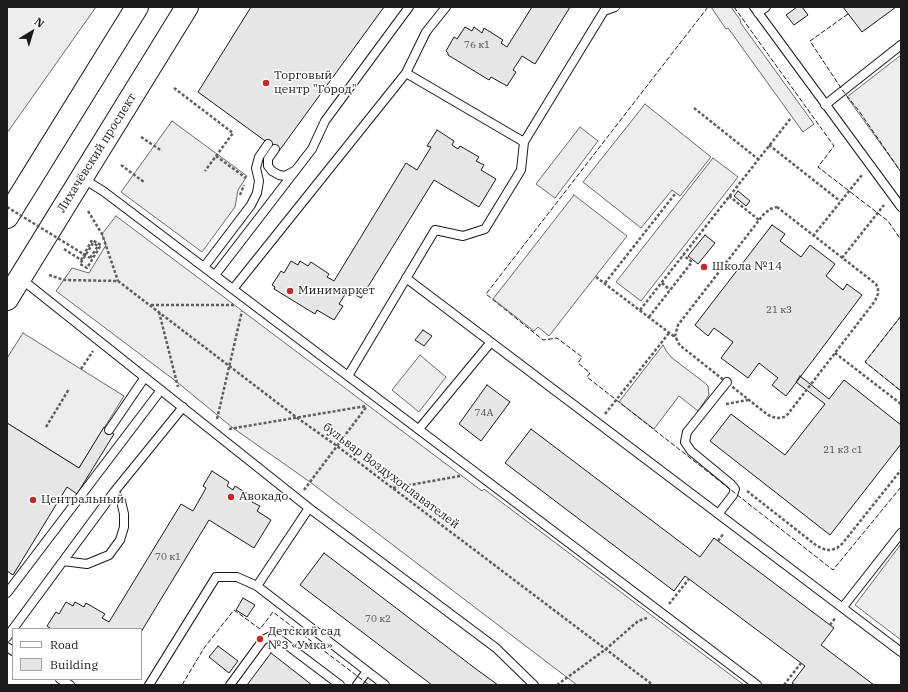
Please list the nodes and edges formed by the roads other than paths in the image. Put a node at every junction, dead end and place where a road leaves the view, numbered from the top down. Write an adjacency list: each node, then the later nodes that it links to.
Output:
1 (137, 7): 17 (main road)
2 (187, 7): 15 (main road, Лихачёвский проспект)
3 (409, 7): 14 (lane)
4 (446, 7): 9 (lane)
5 (615, 7): 11 (lane)
6 (766, 7): 7 (lane)
7 (756, 10): 10 (lane)
8 (901, 45): 10 (lane)
9 (406, 73): 11 (lane); 22 (lane)
10 (825, 105): 16 (lane)
11 (524, 142): 21 (lane)
12 (268, 144): 18 (lane)
13 (275, 149): 14 (lane)
14 (295, 171): 19 (lane)
15 (81, 178): 18 (lane); 20 (main road, Лихачёвский проспект)
16 (901, 207)
17 (7, 217)
18 (204, 267): 19 (lane)
19 (215, 275): 22 (lane)
20 (20, 278): 23 (main road, Лихачёвский проспект); 26 (lane)
21 (406, 278): 24 (lane); 25 (lane)
22 (233, 289): 25 (lane)
23 (7, 299)
24 (491, 342): 30 (lane); 34 (lane)
25 (348, 376): 30 (lane)
26 (145, 377): 28 (lane); 31 (lane)
27 (727, 382): 34 (lane)
28 (161, 390): 29 (lane); 38 (lane)
29 (183, 408): 32 (lane); 33 (lane)
30 (419, 429): 49 (lane)
31 (109, 430)
32 (114, 492): 36 (lane); 36 (lane)
33 (309, 508): 37 (lane); 43 (lane)
34 (719, 513): 39 (lane)
35 (901, 533): 39 (lane)
36 (63, 561): 40 (lane)
37 (257, 586): 42 (lane); 44 (lane)
38 (7, 592)
39 (843, 607): 41 (lane)
40 (14, 628)
41 (901, 652)
42 (367, 671): 47 (lane); 48 (lane)
43 (531, 684)
44 (148, 685)
45 (230, 685): 46 (lane)
46 (340, 685)
47 (357, 685)
48 (385, 685)
49 (757, 685)

